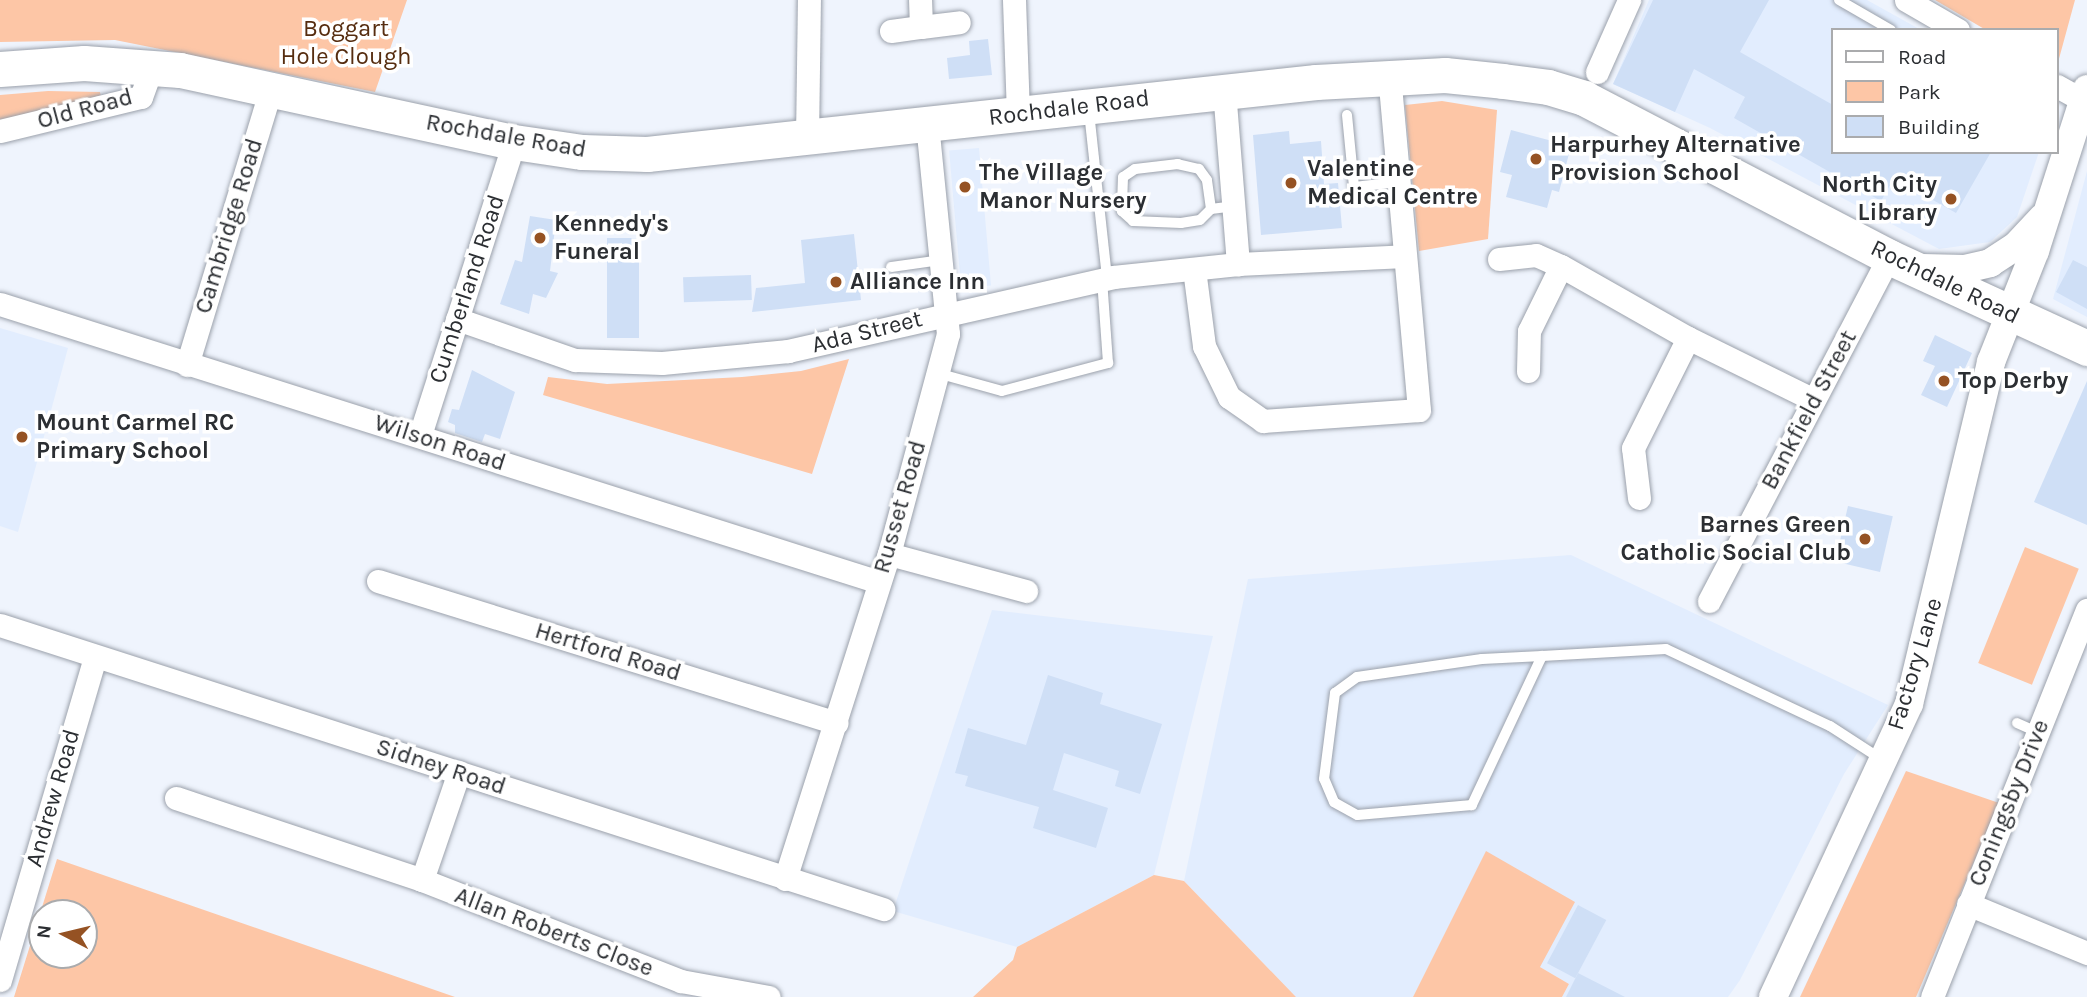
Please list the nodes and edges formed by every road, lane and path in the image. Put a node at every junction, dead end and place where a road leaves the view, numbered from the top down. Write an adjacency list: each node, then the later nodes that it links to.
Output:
1 (809, 0): 25 (street)
2 (920, 0): 8 (street)
3 (1014, 0): 21 (street)
4 (1629, 0): 14 (street)
5 (1839, 0): 9 (lane)
6 (1906, 0): 10 (street)
7 (960, 22): 8 (street)
8 (921, 27): 11 (street)
9 (1888, 28)
10 (1955, 28)
11 (891, 31)
12 (152, 67): 13 (main road, Rochdale Road); 17 (main road, Rochdale Road); 24 (street, Old Road)
13 (0, 69)
14 (1597, 72)
15 (1389, 77): 18 (main road, Rochdale Road); 27 (street); 34 (main road, Rochdale Road)
16 (2059, 87): 19 (street)
17 (271, 88): 26 (main road, Rochdale Road); 46 (street, Cambridge Road)
18 (1224, 90): 20 (main road, Rochdale Road); 28 (street)
19 (2085, 95): 29 (street, Factory Lane)
20 (1089, 106): 21 (main road, Rochdale Road); 39 (lane)
21 (1017, 114): 23 (main road, Rochdale Road)
22 (1348, 115): 27 (lane)
23 (927, 125): 25 (main road, Rochdale Road); 33 (street, Russet Road)
24 (0, 131)
25 (807, 139): 26 (main road, Rochdale Road)
26 (514, 142): 43 (street, Cumberland Road)
27 (1399, 183): 31 (street)
28 (1235, 206): 30 (lane); 35 (street)
29 (2050, 206): 34 (street); 42 (street, Factory Lane)
30 (1211, 209): 30 (lane)
31 (1405, 256): 35 (street, Ada Street); 38 (street)
32 (1499, 259): 36 (street)
33 (941, 260): 37 (lane); 41 (street, Russet Road)
34 (1896, 260): 42 (main road, Rochdale Road); 49 (street, Bankfield Street)
35 (1238, 264): 38 (street, Ada Street)
36 (1561, 266): 44 (street); 47 (street)
37 (891, 267)
38 (1194, 269): 39 (street, Ada Street)
39 (1104, 279): 41 (street, Ada Street); 48 (lane)
40 (0, 304): 46 (street, Wilson Road)
41 (948, 312): 43 (street, Ada Street); 48 (street, Russet Road)
42 (2010, 314): 45 (main road, Rochdale Road); 62 (street, Factory Lane)
43 (457, 319): 50 (street, Cumberland Road)
44 (1688, 338): 49 (street); 51 (street)
45 (2087, 348)
46 (187, 365): 50 (street, Wilson Road)
47 (1528, 371)
48 (937, 373): 52 (street, Russet Road)
49 (1812, 399): 56 (street, Bankfield Street)
50 (420, 435): 54 (street, Wilson Road)
51 (1639, 498)
52 (889, 554): 54 (street, Russet Road); 55 (street)
53 (378, 581): 61 (street, Hertford Road)
54 (879, 582): 61 (street, Russet Road)
55 (1026, 592)
56 (1709, 601)
57 (2087, 610): 67 (street, Coningsby Drive)
58 (0, 625): 60 (street, Sidney Road)
59 (1542, 656): 59 (lane); 62 (lane)
60 (95, 657): 63 (street, Sidney Road); 69 (street, Andrew Road)
61 (837, 723): 65 (street, Russet Road)
62 (1883, 761): 73 (street, Factory Lane)
63 (459, 772): 65 (street, Sidney Road); 66 (street)
64 (176, 798): 66 (street, Allan Roberts Close)
65 (785, 879): 68 (street, Sidney Road)
66 (422, 880): 72 (street, Allan Roberts Close)
67 (1968, 904): 70 (street); 74 (street, Coningsby Drive)
68 (883, 909)
69 (10, 912): 71 (street, Andrew Road)
70 (2087, 953)
71 (0, 980)
72 (769, 997)
73 (1773, 997)
74 (1931, 997)

